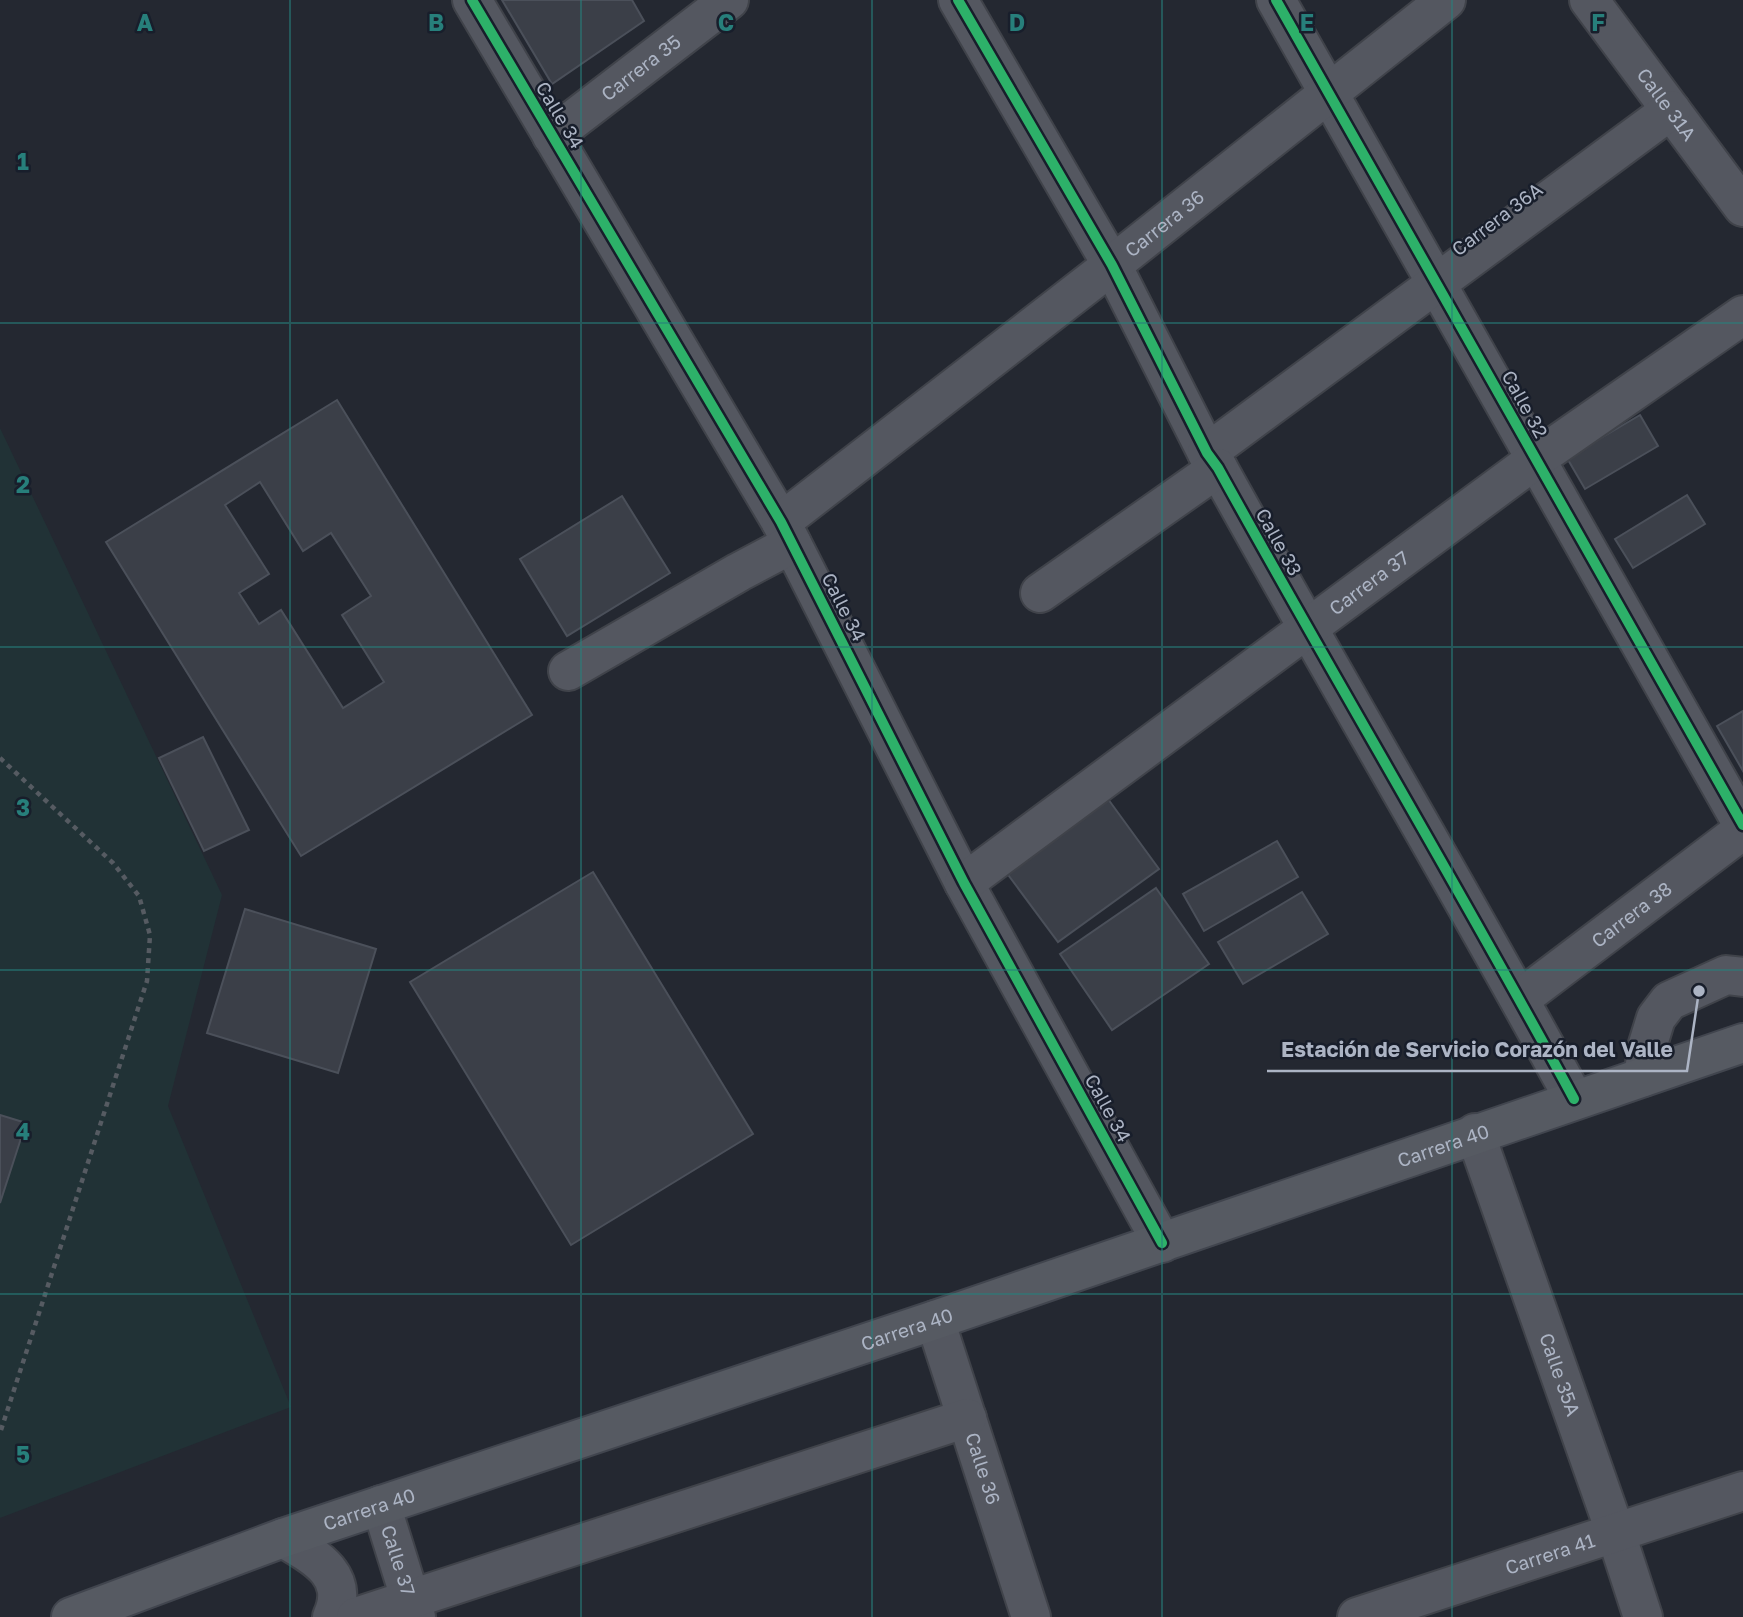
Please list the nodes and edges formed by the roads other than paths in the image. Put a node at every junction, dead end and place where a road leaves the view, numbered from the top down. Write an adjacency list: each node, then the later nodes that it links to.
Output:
1 (472, 0): 9 (street, Calle 34)
2 (729, 0): 9 (street, Carrera 35)
3 (958, 0): 11 (street, Calle 33)
4 (1276, 0): 7 (street, Calle 32)
5 (1446, 0): 7 (street, Carrera 36)
6 (1589, 0): 8 (street, Calle 31A)
7 (1328, 93): 11 (street, Carrera 36); 12 (street, Calle 32)
8 (1671, 110): 10 (street, Calle 31A); 12 (street, Carrera 36A)
9 (552, 136): 16 (street, Calle 34)
10 (1743, 207)
11 (1112, 265): 15 (street, Calle 33); 16 (street, Carrera 36)
12 (1437, 285): 14 (street, Calle 32); 15 (street, Carrera 36A)
13 (1738, 329): 14 (street, Carrera 37)
14 (1536, 459): 18 (street, Carrera 37); 20 (street, Calle 32)
15 (1213, 461): 17 (street, Carrera 36A); 18 (street, Calle 33)
16 (786, 533): 19 (street, Carrera 36); 21 (street, Calle 34)
17 (1040, 593)
18 (1307, 629): 21 (street, Carrera 37); 23 (street, Calle 33)
19 (568, 671)
20 (1743, 827): 23 (street, Carrera 38)
21 (964, 883): 28 (street, Calle 34)
22 (1743, 977): 25 (street)
23 (1520, 999): 26 (street, Calle 33)
24 (1741, 1051): 25 (main road, Carrera 40)
25 (1643, 1077): 26 (main road, Carrera 40)
26 (1574, 1099): 27 (main road, Carrera 40)
27 (1475, 1133): 28 (main road, Carrera 40); 33 (street, Calle 35A)
28 (1162, 1243): 29 (main road, Carrera 40)
29 (935, 1320): 30 (street, Calle 36); 32 (main road, Carrera 40)
30 (967, 1418): 35 (street); 39 (street, Calle 36)
31 (1743, 1492): 33 (street, Carrera 41)
32 (380, 1505): 34 (main road, Carrera 40); 35 (street, Calle 37)
33 (1616, 1534): 40 (street, Carrera 41); 41 (street, Calle 35A)
34 (283, 1538): 36 (main road, Carrera 40); 37 (street)
35 (413, 1608): 38 (street)
36 (71, 1617)
37 (332, 1617)
38 (356, 1617)
39 (1031, 1617)
40 (1357, 1617)
41 (1643, 1617)

